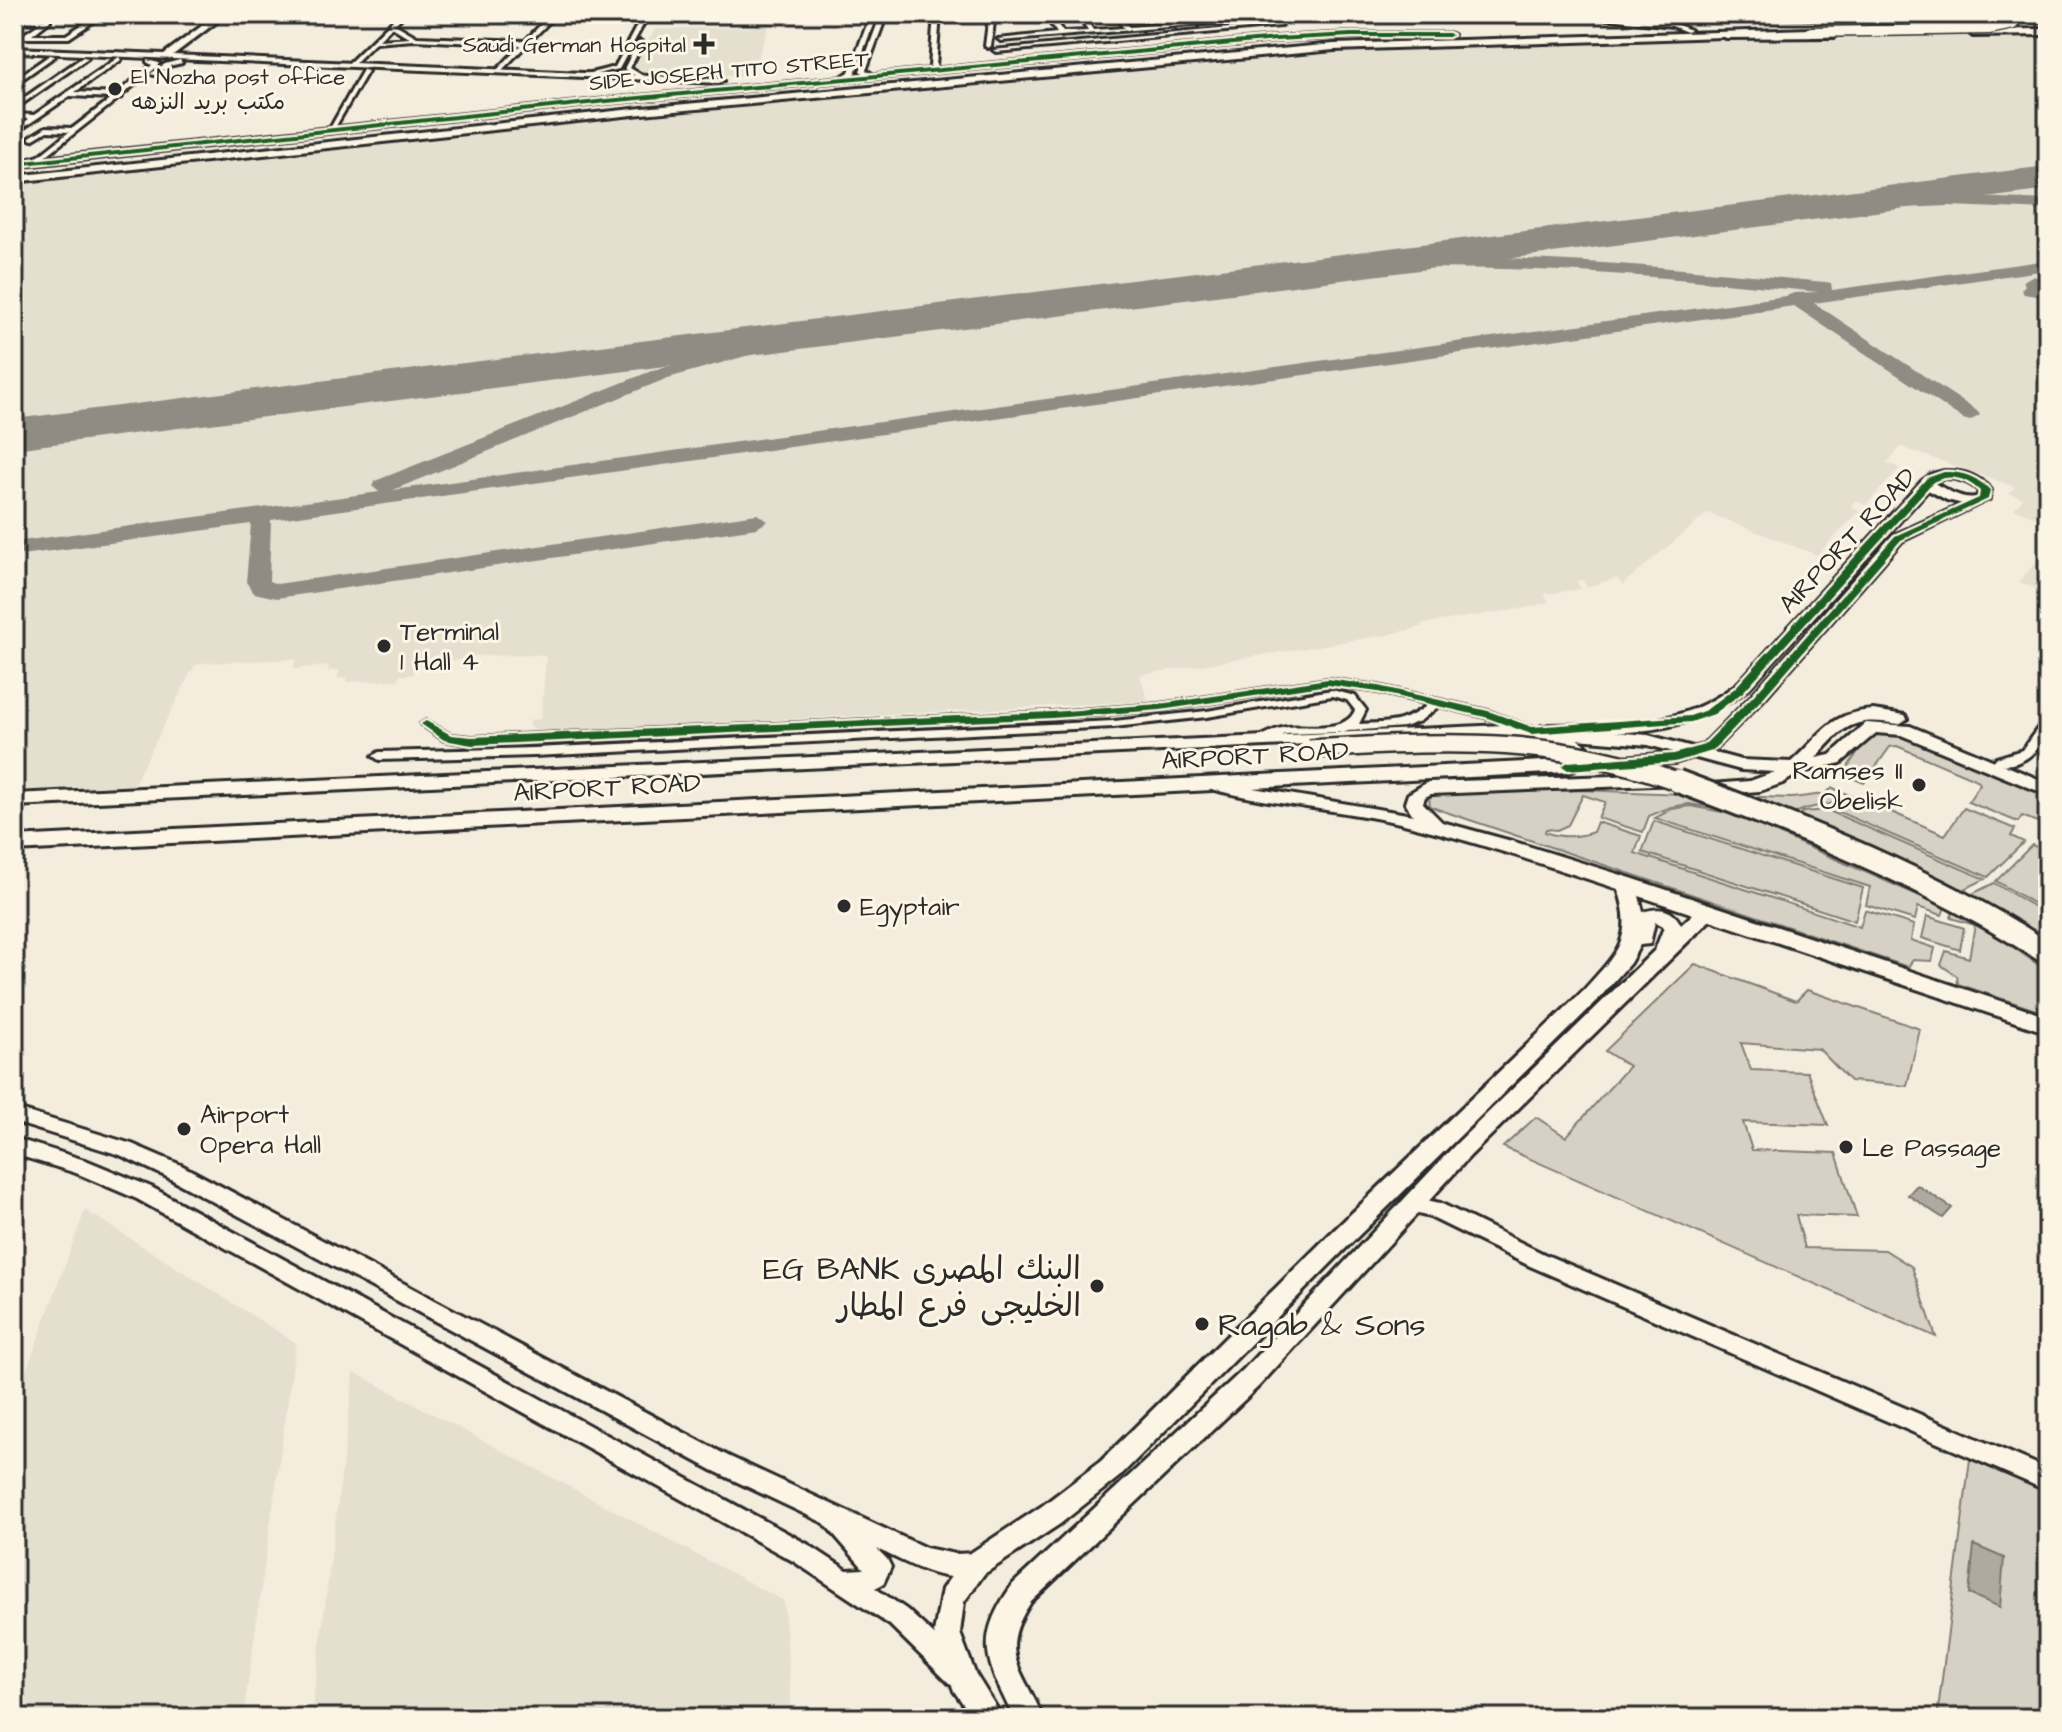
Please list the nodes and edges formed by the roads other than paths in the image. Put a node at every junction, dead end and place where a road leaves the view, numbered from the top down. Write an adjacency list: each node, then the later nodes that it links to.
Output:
1 (42, 14): 25 (street)
2 (102, 14): 42 (street)
3 (226, 14): 33 (street)
4 (402, 14): 30 (street)
5 (554, 14): 48 (street)
6 (646, 14): 68 (street)
7 (654, 14): 69 (street)
8 (874, 14): 64 (street)
9 (884, 14): 67 (street)
10 (937, 14): 61 (street)
11 (992, 14): 49 (street)
12 (1047, 14): 39 (street)
13 (1080, 14): 36 (street)
14 (1116, 14): 34 (street)
15 (1174, 14): 28 (street)
16 (1200, 14): 27 (street)
17 (1566, 14): 35 (street)
18 (1779, 14): 22 (main road)
19 (1890, 14): 29 (main road)
20 (2015, 14): 37 (main road, bridge)
21 (2022, 14): 37 (main road, bridge)
22 (1854, 16): 29 (main road); 31 (main road)
23 (1283, 18): 27 (street); 43 (street); 46 (street)
24 (14, 19): 25 (street)
25 (34, 19): 42 (street)
26 (1146, 20): 32 (street)
27 (1208, 21): 28 (street)
28 (1184, 23): 32 (street)
29 (2046, 23): 38 (main road)
30 (392, 24): 44 (street); 47 (street)
31 (1861, 25): 37 (main road); 38 (main road)
32 (1151, 26): 34 (street)
33 (208, 28): 54 (street); 57 (street)
34 (1125, 28): 36 (street); 43 (street)
35 (1687, 30): 37 (main road); 40 (main road)
36 (1091, 31): 39 (street)
37 (1724, 32): 38 (main road); 95 (main road)
38 (1975, 33)
39 (1061, 34): 45 (street)
40 (1449, 35): 46 (street, SIDE JOSEPH TITO STREET); 85 (main road)
41 (14, 36): 42 (street)
42 (26, 36)
43 (1131, 38): 50 (street); 51 (street)
44 (413, 39): 47 (street); 48 (street)
45 (1001, 39)
46 (1276, 39): 51 (street, SIDE JOSEPH TITO STREET)
47 (372, 42): 60 (street)
48 (526, 43): 63 (street)
49 (988, 46)
50 (996, 50)
51 (1144, 52): 67 (street, SIDE JOSEPH TITO STREET)
52 (15, 54): 53 (street); 54 (street)
53 (52, 56): 55 (street); 66 (street)
54 (164, 56): 57 (street)
55 (85, 58): 56 (street); 75 (street)
56 (119, 59): 58 (street); 76 (street)
57 (181, 60): 58 (street); 59 (street); 78 (street)
58 (149, 61): 77 (street)
59 (285, 64): 60 (street); 62 (street)
60 (351, 64): 63 (street)
61 (933, 66)
62 (365, 71): 72 (street); 90 (street)
63 (499, 71): 68 (street)
64 (853, 71): 67 (street); 70 (street)
65 (14, 73): 66 (street)
66 (27, 74): 74 (street)
67 (867, 74): 70 (street, SIDE JOSEPH TITO STREET)
68 (589, 75): 69 (street)
69 (643, 78): 71 (street)
70 (842, 79): 73 (street, SIDE JOSEPH TITO STREET)
71 (699, 81): 72 (street); 73 (street)
72 (621, 82): 79 (street)
73 (776, 85): 79 (street, SIDE JOSEPH TITO STREET)
74 (14, 86): 75 (street)
75 (40, 89): 80 (street)
76 (69, 94): 77 (street); 83 (street)
77 (118, 95): 78 (street); 89 (street)
78 (127, 96): 88 (street)
79 (607, 101): 84 (street, SIDE JOSEPH TITO STREET)
80 (17, 102): 81 (street)
81 (32, 103)
82 (44, 103): 83 (street)
83 (56, 103): 87 (street)
84 (575, 104): 85 (main road); 90 (street, SIDE JOSEPH TITO STREET)
85 (542, 113): 94 (main road)
86 (14, 116): 87 (street)
87 (36, 117): 91 (street)
88 (89, 126): 89 (street); 93 (street)
89 (77, 128): 92 (street); 94 (street)
90 (330, 131): 93 (street, SIDE JOSEPH TITO STREET)
91 (14, 132)
92 (32, 138)
93 (57, 159): 94 (street, SIDE JOSEPH TITO STREET)
94 (16, 166)
95 (14, 179)
96 (1926, 484): 97 (street); 97 (street, AIRPORT ROAD); 98 (street, AIRPORT ROAD)
97 (1975, 503): 99 (street, AIRPORT ROAD)
98 (1904, 510): 99 (street); 100 (street, AIRPORT ROAD)
99 (1924, 525): 101 (street, AIRPORT ROAD)
100 (1878, 537): 101 (street); 102 (street, AIRPORT ROAD)
101 (1893, 543): 103 (street, AIRPORT ROAD)
102 (1766, 661): 103 (street); 104 (street, AIRPORT ROAD)
103 (1782, 668): 105 (street, AIRPORT ROAD)
104 (1744, 685): 105 (street); 112 (street, AIRPORT ROAD)
105 (1762, 692): 115 (street, AIRPORT ROAD)
106 (1438, 702): 107 (street); 111 (street); 112 (street)
107 (1053, 721): 110 (street); 111 (street)
108 (426, 724): 110 (street)
109 (2048, 724): 117 (street)
110 (938, 726): 116 (street)
111 (1342, 730): 113 (street)
112 (1531, 731): 113 (main road, AIRPORT ROAD); 115 (main road); 118 (main road)
113 (1261, 741): 114 (main road, AIRPORT ROAD)
114 (1156, 747): 123 (main road, AIRPORT ROAD); 129 (main road, bridge)
115 (1699, 752): 118 (street, AIRPORT ROAD); 119 (main road)
116 (379, 756)
117 (2001, 761): 119 (main road); 120 (main road)
118 (1568, 766): 121 (main road, AIRPORT ROAD)
119 (1794, 768): 122 (main road); 124 (main road)
120 (2048, 780)
121 (1213, 784): 124 (main road); 125 (main road, AIRPORT ROAD)
122 (2048, 789)
123 (14, 800)
124 (1439, 826): 126 (main road)
125 (14, 844)
126 (1625, 883): 127 (main road); 128 (main road)
127 (1708, 910): 130 (main road); 131 (main road)
128 (1628, 954): 130 (main road); 135 (main road)
129 (2048, 954)
130 (1661, 955): 134 (main road)
131 (2048, 1025)
132 (14, 1115): 140 (street)
133 (14, 1146): 142 (street)
134 (1413, 1205): 136 (main road); 139 (street)
135 (1365, 1214): 136 (main road); 137 (main road)
136 (1387, 1234): 138 (main road)
137 (1336, 1243): 138 (main road); 141 (main road)
138 (1361, 1262): 145 (main road)
139 (2048, 1480)
140 (831, 1517): 141 (street); 142 (street)
141 (975, 1565): 143 (main road)
142 (848, 1581): 143 (street)
143 (964, 1681): 144 (main road)
144 (989, 1718)
145 (1029, 1718)

